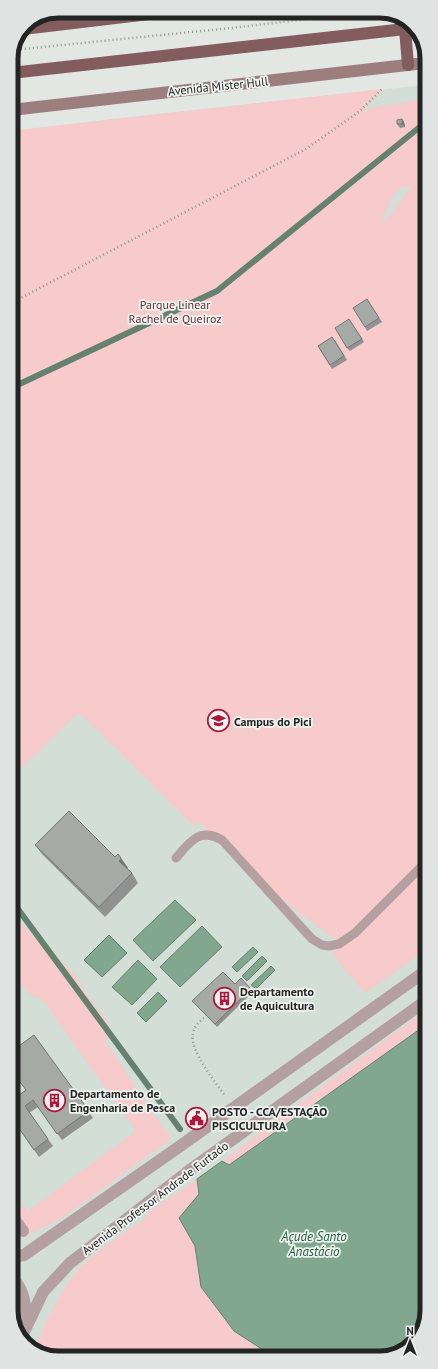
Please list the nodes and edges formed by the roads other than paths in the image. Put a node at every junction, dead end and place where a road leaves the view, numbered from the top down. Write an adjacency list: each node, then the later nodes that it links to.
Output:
1 (68, 18): 2 (highway)
2 (53, 19): 3 (highway)
3 (37, 24)
4 (406, 28): 8 (highway)
5 (409, 31): 7 (highway)
6 (420, 63): 7 (main road, Avenida Mister Hull)
7 (408, 64): 9 (main road, Avenida Mister Hull)
8 (18, 72)
9 (18, 109)
10 (176, 858): 11 (lane)
11 (420, 868)
12 (420, 975): 16 (street)
13 (420, 1005): 19 (street, Avenida Professor Andrade Furtado)
14 (18, 1224): 15 (street)
15 (24, 1231)
16 (18, 1256)
17 (18, 1287): 18 (street)
18 (24, 1331)
19 (24, 1332)

